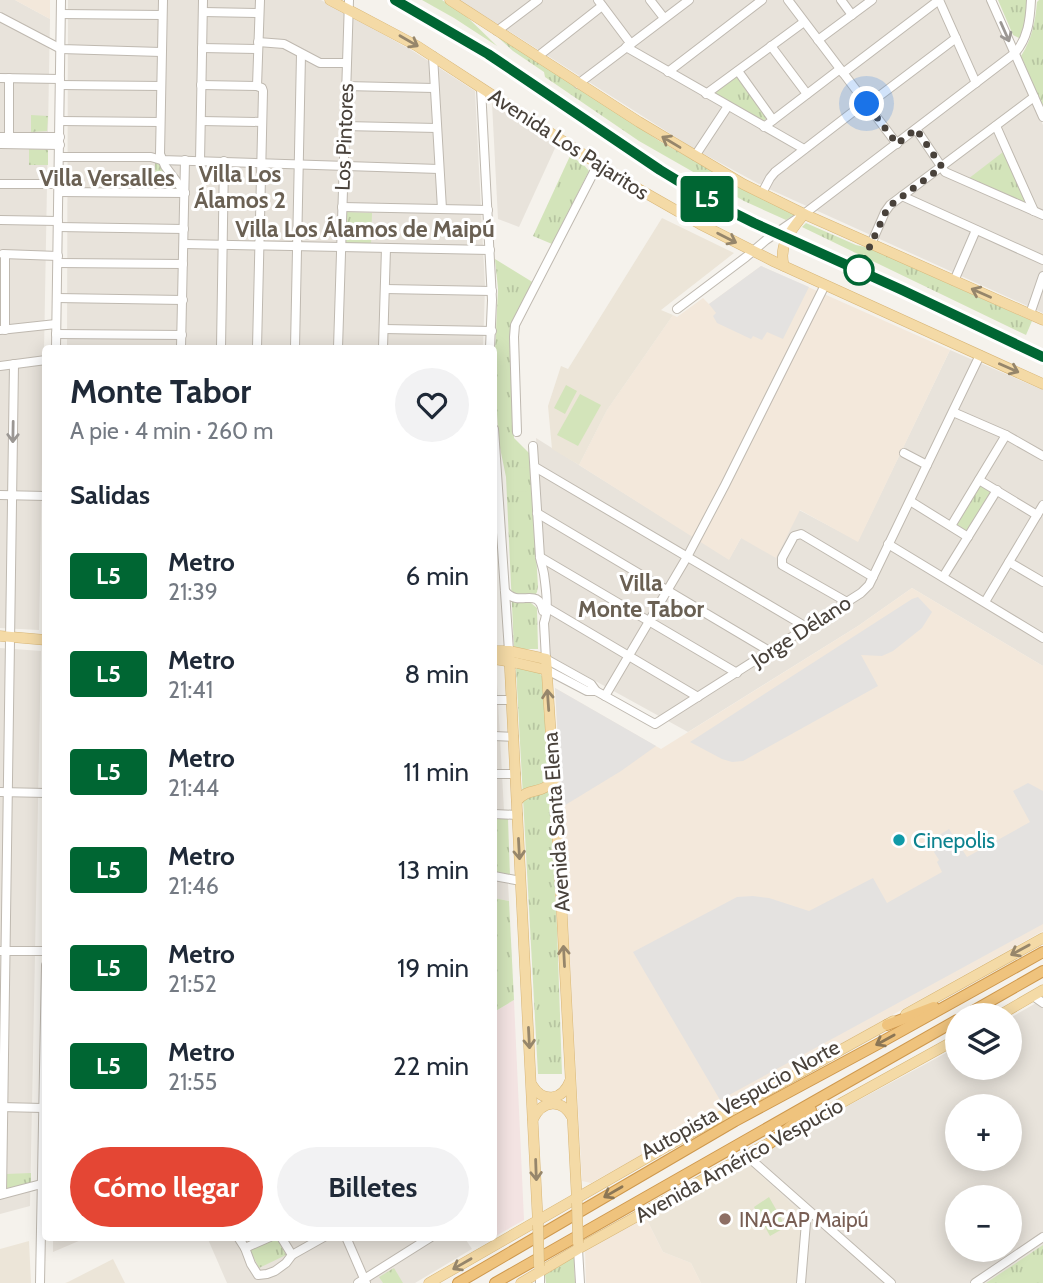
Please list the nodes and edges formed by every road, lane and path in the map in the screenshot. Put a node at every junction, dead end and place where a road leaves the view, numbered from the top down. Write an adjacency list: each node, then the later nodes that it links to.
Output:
1 (61, 0): 21 (street)
2 (163, 0): 22 (street)
3 (203, 0): 19 (street)
4 (260, 0): 20 (street)
5 (330, 0): 18 (main road, Avenida Los Pajaritos)
6 (450, 0): 27 (main road)
7 (538, 0): 27 (street)
8 (650, 0): 24 (street)
9 (689, 0): 24 (street)
10 (762, 0): 43 (street)
11 (788, 0): 26 (street)
12 (841, 0): 23 (street)
13 (872, 0): 23 (street)
14 (939, 0): 28 (street); 42 (street)
15 (991, 0): 36 (street, one-way to 36)
16 (1031, 0): 36 (street)
17 (600, 3): 30 (street); 39 (street)
18 (348, 5): 38 (main road, Avenida Los Pajaritos, one-way to 38); 40 (street, Los Pintores)
19 (203, 12): 20 (street); 33 (street)
20 (259, 13): 31 (street)
21 (61, 14): 22 (street); 34 (street)
22 (162, 15): 35 (street)
23 (852, 15): 29 (street)
24 (664, 19): 30 (street)
25 (1, 20): 34 (street)
26 (804, 22): 29 (street); 32 (street)
27 (497, 31): 39 (main road)
28 (956, 38): 46 (street); 57 (street)
29 (818, 40): 42 (street)
30 (629, 45): 43 (street); 47 (street)
31 (258, 46): 33 (street); 37 (street); 50 (street)
32 (771, 46): 41 (street); 55 (street)
33 (202, 48): 48 (street)
34 (61, 49): 35 (street); 45 (street)
35 (161, 52): 49 (street)
36 (1015, 53): 46 (street); 56 (street)
37 (302, 54): 40 (street); 82 (street)
38 (433, 56): 52 (street); 53 (main road, Avenida Los Pajaritos)
39 (537, 57): 47 (main road)
40 (346, 63): 51 (street, Los Pintores)
41 (738, 71): 54 (street); 60 (street)
42 (842, 71): 55 (street); 57 (street)
43 (668, 72): 54 (street)
44 (5, 78): 45 (street); 70 (street)
45 (60, 82): 49 (street); 61 (street)
46 (976, 83): 69 (street)
47 (578, 84): 75 (main road, one-way to 47)
48 (201, 85): 50 (street); 62 (street)
49 (161, 86): 63 (street)
50 (257, 86): 64 (street)
51 (345, 86): 52 (street); 65 (street, Los Pintores)
52 (435, 88): 68 (street)
53 (481, 88): 84 (main road, Avenida Los Pajaritos); 94 (street)
54 (706, 94): 58 (street)
55 (807, 94): 60 (street)
56 (1034, 97): 59 (street); 66 (street)
57 (867, 104): 73 (street); 74 (street)
58 (728, 106): 67 (street); 75 (street)
59 (1043, 117)
60 (773, 120): 67 (street)
61 (60, 121): 63 (street); 71 (street)
62 (201, 121): 64 (street); 79 (street)
63 (160, 122): 77 (street)
64 (262, 122): 81 (street)
65 (344, 126): 68 (street); 83 (street, Los Pintores)
66 (996, 126): 85 (street); 95 (street)
67 (764, 127): 74 (street)
68 (437, 128): 86 (street)
69 (916, 129): 73 (street); 85 (street)
70 (5, 137): 71 (street)
71 (60, 141): 72 (street); 76 (street)
72 (0, 144)
73 (897, 144): 96 (street)
74 (804, 149): 90 (street)
75 (695, 156): 90 (main road)
76 (60, 157): 77 (street); 88 (street)
77 (161, 160): 78 (street); 89 (street)
78 (186, 160): 79 (street); 89 (street)
79 (200, 161): 80 (street)
80 (224, 161): 81 (street); 103 (street)
81 (261, 162): 82 (street); 105 (street)
82 (299, 163): 83 (street); 106 (street)
83 (343, 164): 86 (street); 92 (street, Los Pintores)
84 (598, 164): 110 (main road, Avenida Los Pajaritos, one-way to 110); 146 (street)
85 (942, 167): 91 (street); 95 (street)
86 (439, 169): 93 (street)
87 (0, 184): 88 (street)
88 (59, 188): 89 (street); 99 (street)
89 (185, 193): 100 (street)
90 (762, 193): 96 (main road)
91 (902, 197): 101 (street); 104 (street)
92 (342, 207): 93 (street); 107 (street, Los Pintores)
93 (442, 209): 94 (street)
94 (488, 210): 109 (street)
95 (1034, 211): 97 (street)
96 (804, 214): 104 (main road); 110 (street); 115 (main road)
97 (1043, 215)
98 (0, 220): 99 (street)
99 (58, 224): 100 (street); 112 (street)
100 (184, 229): 102 (street)
101 (976, 230): 113 (street); 117 (street)
102 (184, 244): 103 (street); 114 (street)
103 (223, 244): 105 (street); 134 (street)
104 (871, 244): 117 (main road)
105 (259, 245): 106 (street); 135 (street)
106 (297, 246): 107 (street); 136 (street)
107 (341, 247): 108 (street); 137 (street, Los Pintores)
108 (386, 248): 109 (street); 119 (street)
109 (490, 250): 121 (street)
110 (753, 251): 115 (main road, Avenida Los Pajaritos); 124 (street)
111 (3, 254): 112 (street); 120 (street)
112 (58, 259): 114 (street); 122 (street)
113 (1043, 260)
114 (183, 264): 123 (street)
115 (785, 266): 118 (main road, Avenida Los Pajaritos)
116 (1043, 276): 125 (street)
117 (954, 281): 125 (main road, one-way to 117)
118 (825, 285): 140 (main road, Avenida Los Pajaritos); 166 (street)
119 (385, 289): 121 (street); 128 (street)
120 (2, 291): 129 (street)
121 (492, 291): 130 (street)
122 (57, 298): 123 (street); 127 (street)
123 (183, 300): 131 (street)
124 (677, 309)
125 (1030, 314): 126 (main road)
126 (1043, 320)
127 (56, 329): 129 (street); 131 (street); 132 (street)
128 (384, 329): 130 (street); 138 (street)
129 (2, 330)
130 (492, 331): 139 (street)
131 (182, 335): 133 (street)
132 (56, 345)
133 (181, 345)
134 (220, 345)
135 (257, 345)
136 (295, 345)
137 (338, 345)
138 (383, 345)
139 (491, 345)
140 (981, 355): 144 (main road, Avenida Los Pajaritos, one-way to 144); 145 (street, Jorge Délano)
141 (42, 360): 142 (street)
142 (14, 364): 143 (street); 156 (street, one-way to 156)
143 (0, 366)
144 (1043, 384)
145 (953, 412): 147 (street); 151 (street, Jorge Délano)
146 (517, 432)
147 (1006, 435): 150 (street); 153 (street)
148 (533, 446): 152 (street, Avenida Santa Elena)
149 (904, 453): 151 (street)
150 (1043, 456)
151 (927, 465): 159 (street, Jorge Délano)
152 (535, 467): 161 (street, Avenida Santa Elena); 166 (street)
153 (979, 480): 154 (street); 163 (street)
154 (996, 490): 162 (street); 164 (street)
155 (0, 495): 156 (street)
156 (12, 495): 157 (street); 184 (street)
157 (42, 496)
158 (497, 498): 173 (street, Avenida Santa Elena)
159 (910, 501): 163 (street); 165 (street, Jorge Délano)
160 (1043, 505): 162 (street)
161 (537, 513): 167 (street, Avenida Santa Elena); 172 (street)
162 (1037, 515): 168 (street)
163 (951, 526): 164 (street)
164 (968, 537): 170 (street)
165 (888, 544): 169 (street, Jorge Délano); 170 (street)
166 (687, 557): 172 (street); 182 (street)
167 (541, 561): 174 (street); 178 (street, Avenida Santa Elena); 180 (street)
168 (1009, 562): 171 (street); 177 (street)
169 (873, 576): 176 (street, Jorge Délano); 176 (street)
170 (943, 578): 177 (street)
171 (1043, 582)
172 (668, 590): 180 (street); 188 (street)
173 (505, 591): 175 (street); 179 (street, Avenida Santa Elena)
174 (533, 598): 175 (street); 181 (street)
175 (517, 599): 179 (street)
176 (847, 602): 182 (street, Jorge Délano)
177 (985, 602): 185 (street)
178 (546, 607): 181 (street, Avenida Santa Elena); 190 (street)
179 (506, 612): 189 (street, Avenida Santa Elena)
180 (649, 622): 190 (street); 193 (street)
181 (544, 623): 192 (street, Avenida Santa Elena)
182 (808, 628): 188 (street, Jorge Délano)
183 (0, 636): 184 (main road)
184 (11, 637): 186 (main road); 204 (street)
185 (1043, 637)
186 (42, 639)
187 (497, 652): 189 (main road)
188 (771, 652): 193 (street, Jorge Délano)
189 (509, 656): 191 (main road); 192 (main road); 197 (main road, Avenida Santa Elena)
190 (629, 656): 194 (street); 195 (street)
191 (497, 658)
192 (546, 665): 194 (street); 202 (main road, Avenida Santa Elena, one-way to 192)
193 (737, 673): 195 (street, Jorge Délano)
194 (605, 696): 195 (street, Jorge Délano)
195 (698, 697)
196 (497, 700): 197 (street)
197 (512, 700): 199 (main road, Avenida Santa Elena)
198 (497, 736): 199 (street)
199 (514, 737): 201 (main road, Avenida Santa Elena)
200 (497, 774): 201 (street)
201 (516, 776): 203 (main road); 206 (main road, Avenida Santa Elena)
202 (554, 778): 203 (main road); 207 (main road, Avenida Santa Elena)
203 (536, 791): 206 (main road); 207 (main road)
204 (4, 792): 205 (street); 213 (street)
205 (42, 793)
206 (517, 801): 209 (main road, Avenida Santa Elena)
207 (556, 811): 230 (main road, Avenida Santa Elena, one-way to 207)
208 (497, 814): 209 (street)
209 (518, 815): 211 (main road, Avenida Santa Elena, one-way to 211)
210 (497, 877): 211 (street)
211 (521, 881): 231 (main road, Avenida Santa Elena, one-way to 231)
212 (1043, 938): 225 (main road, one-way to 225)
213 (3, 951): 214 (street); 217 (street)
214 (42, 951)
215 (1043, 953): 219 (highway, Autopista Vespucio Norte)
216 (1043, 971): 221 (highway)
217 (3, 982): 224 (street)
218 (1043, 990): 220 (main road)
219 (966, 995): 225 (highway); 260 (highway, Autopista Vespucio Norte, one-way to 260)
220 (1033, 996): 222 (main road); 223 (street)
221 (987, 1003)
222 (1021, 1003)
223 (1043, 1003)
224 (2, 1014): 227 (street)
225 (887, 1025): 241 (main road)
226 (945, 1027): 232 (highway, Autopista Vespucio Norte)
227 (2, 1043): 229 (street)
228 (945, 1046): 237 (main road, Avenida Américo Vespucio)
229 (2, 1074): 234 (street)
230 (570, 1081): 231 (main road); 235 (main road, Avenida Santa Elena)
231 (531, 1084): 236 (main road, Avenida Santa Elena)
232 (828, 1095): 237 (highway); 261 (highway, Autopista Vespucio Norte)
233 (42, 1103): 234 (street)
234 (2, 1107): 240 (street)
235 (572, 1117): 236 (main road); 241 (main road, Avenida Santa Elena)
236 (534, 1119): 243 (main road, Avenida Santa Elena, one-way to 243)
237 (770, 1143): 238 (main road, Avenida Américo Vespucio)
238 (746, 1156): 242 (street); 252 (main road, Avenida Américo Vespucio)
239 (42, 1184): 240 (street)
240 (1, 1195)
241 (577, 1201): 243 (main road); 252 (main road, Avenida Santa Elena, bridge)
242 (807, 1210): 264 (street); 265 (street)
243 (538, 1223): 255 (main road, Avenida Santa Elena, bridge); 259 (main road, one-way to 259)
244 (1043, 1237): 266 (street)
245 (42, 1241): 258 (street)
246 (241, 1241): 253 (street)
247 (261, 1241): 253 (street)
248 (283, 1241): 254 (street)
249 (317, 1241): 254 (street)
250 (348, 1241): 257 (street)
251 (425, 1241): 257 (street)
252 (578, 1246): 255 (main road, Avenida Américo Vespucio); 263 (street)
253 (245, 1248): 256 (street)
254 (292, 1255): 256 (street)
255 (540, 1273): 262 (main road, Avenida Américo Vespucio)
256 (260, 1279)
257 (367, 1281)
258 (40, 1283)
259 (429, 1283)
260 (458, 1283)
261 (495, 1283)
262 (521, 1283)
263 (580, 1283)
264 (801, 1283)
265 (891, 1283)
266 (975, 1283)

